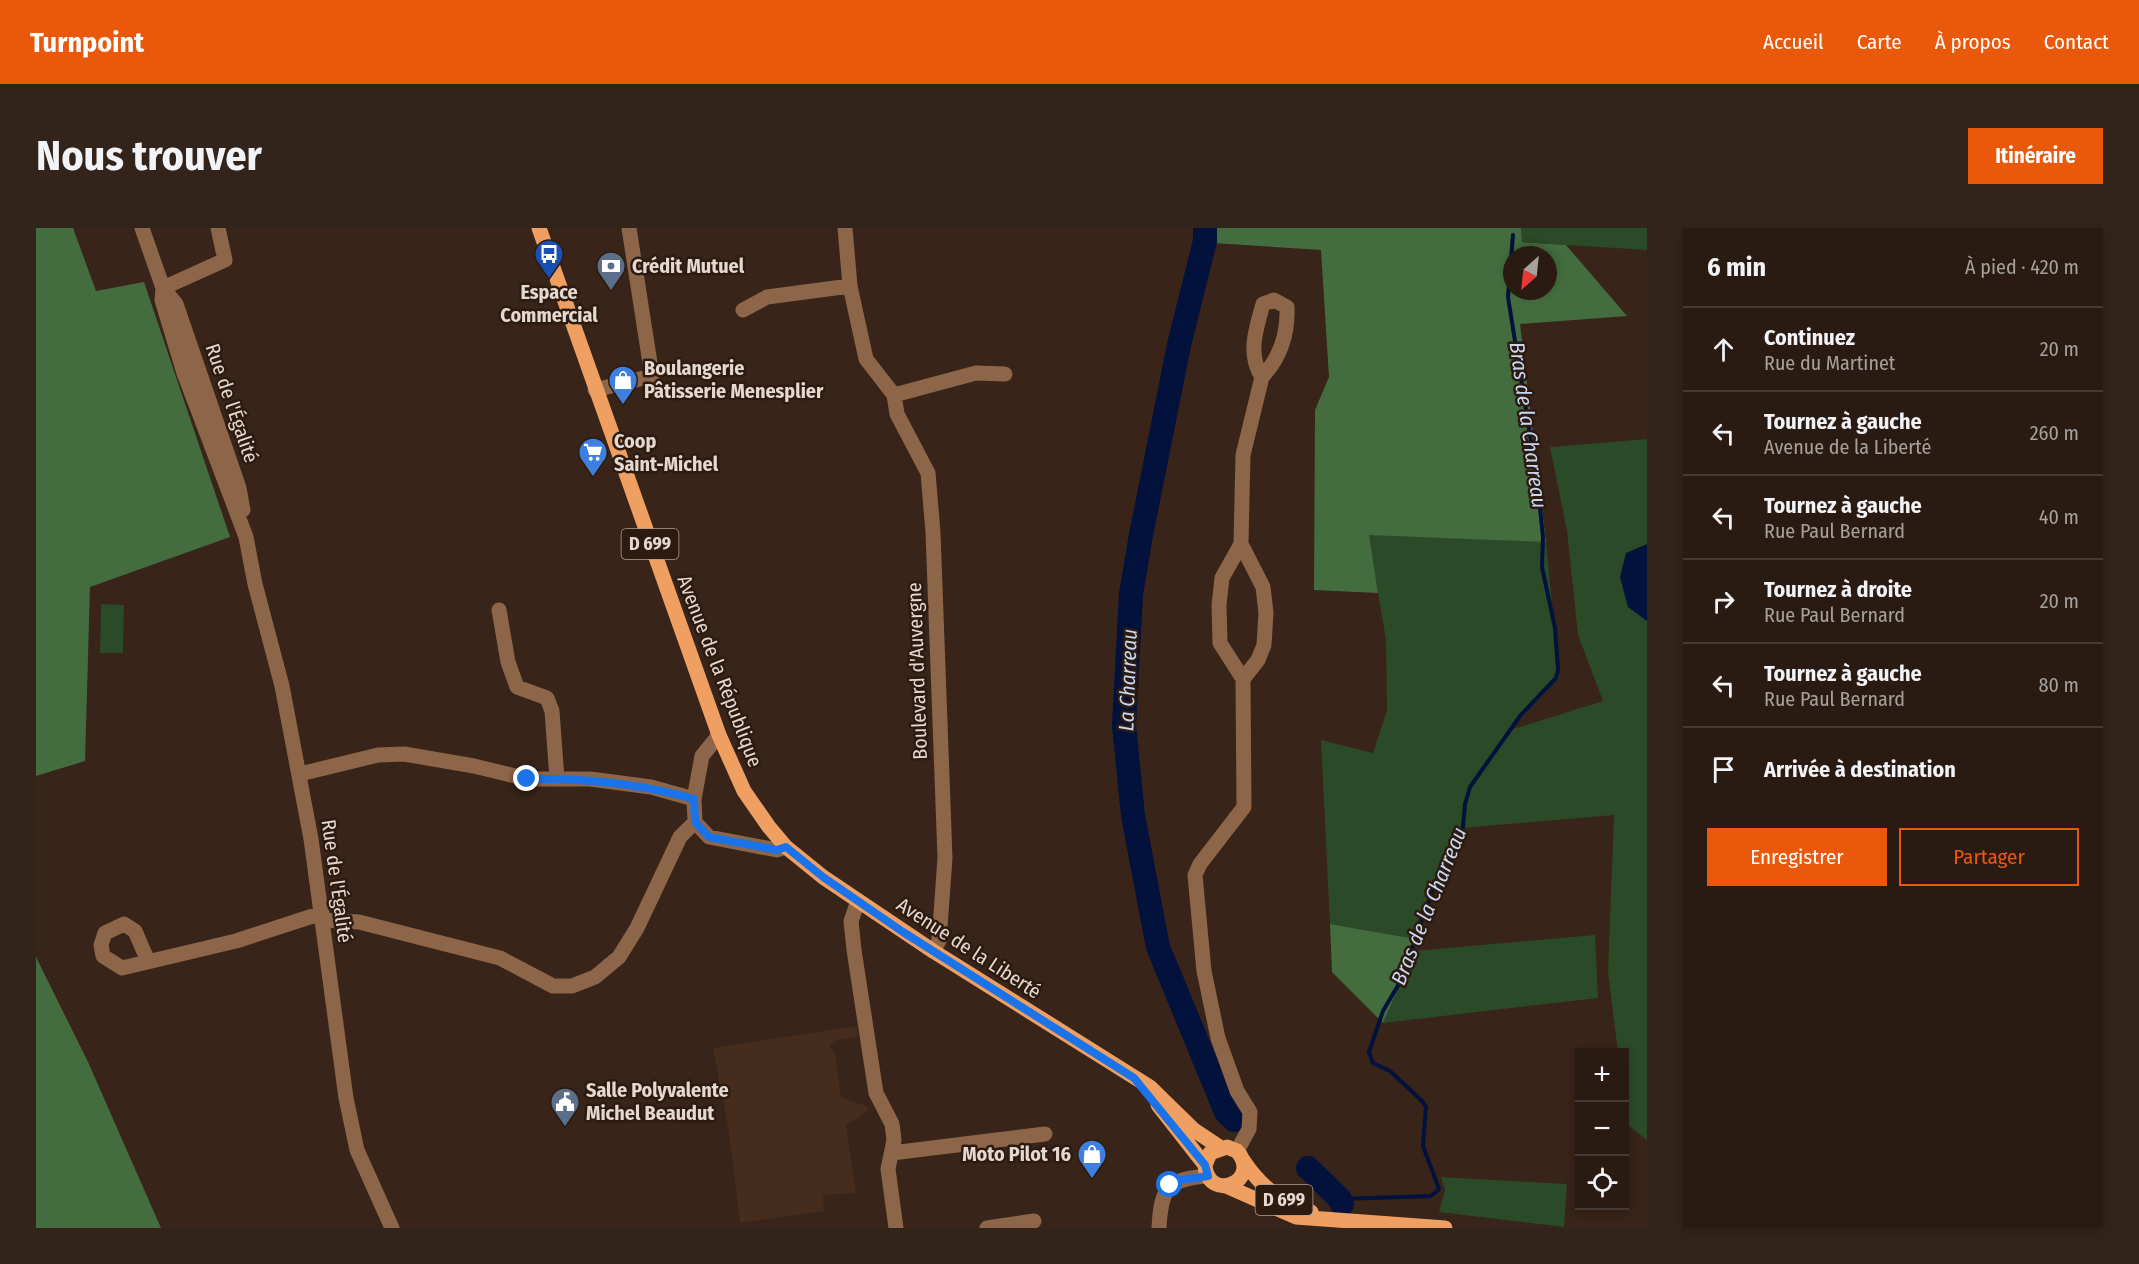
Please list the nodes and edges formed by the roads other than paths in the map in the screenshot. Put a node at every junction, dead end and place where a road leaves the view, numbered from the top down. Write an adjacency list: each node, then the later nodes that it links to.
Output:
1 (142, 228): 7 (street, Rue de l'Égalité)
2 (218, 228): 7 (street)
3 (538, 228): 11 (main road, Avenue de la République / D 699)
4 (629, 228): 11 (street)
5 (845, 228): 6 (street, Boulevard d'Auvergne)
6 (850, 286): 8 (street); 12 (street, Boulevard d'Auvergne)
7 (163, 288): 17 (street, Rue de l'Égalité)
8 (743, 310)
9 (1005, 374): 12 (street)
10 (1262, 377): 13 (street)
11 (594, 390): 16 (main road, Avenue de la République / D 699)
12 (894, 395): 24 (street, Boulevard d'Auvergne)
13 (1241, 544): 15 (street); 15 (street)
14 (499, 610): 18 (street)
15 (1242, 679): 30 (street)
16 (719, 735): 19 (street); 21 (main road, Avenue de la République / D 699)
17 (300, 774): 18 (street); 23 (street, Rue de l'Égalité)
18 (557, 778): 19 (street)
19 (694, 799): 20 (street)
20 (695, 822): 21 (street); 23 (street)
21 (786, 847): 22 (main road, Avenue de la Liberté / D 699)
22 (858, 901): 24 (main road, Avenue de la Liberté / D 699); 29 (street)
23 (322, 917): 25 (street); 35 (street, Rue de l'Égalité)
24 (933, 951): 26 (main road, Avenue de la Liberté / D 699)
25 (148, 962)
26 (1134, 1078): 28 (main road, Avenue de la Liberté / D 699); 31 (main road, Avenue de la Liberté / D 699)
27 (1045, 1134): 29 (street)
28 (1221, 1148): 30 (main road, Avenue de la Liberté); 31 (main road)
29 (892, 1153): 36 (street)
30 (1240, 1156): 32 (main road); 33 (main road, Avenue de la Liberté / D 699)
31 (1206, 1171): 32 (main road, Avenue de la Liberté); 38 (street)
32 (1226, 1186): 33 (main road, Avenue de la Liberté / D 699)
33 (1337, 1219): 39 (main road, Avenue de la Liberté / D 699)
34 (1034, 1221): 37 (street)
35 (392, 1228)
36 (896, 1228)
37 (987, 1228)
38 (1159, 1228)
39 (1445, 1228)

